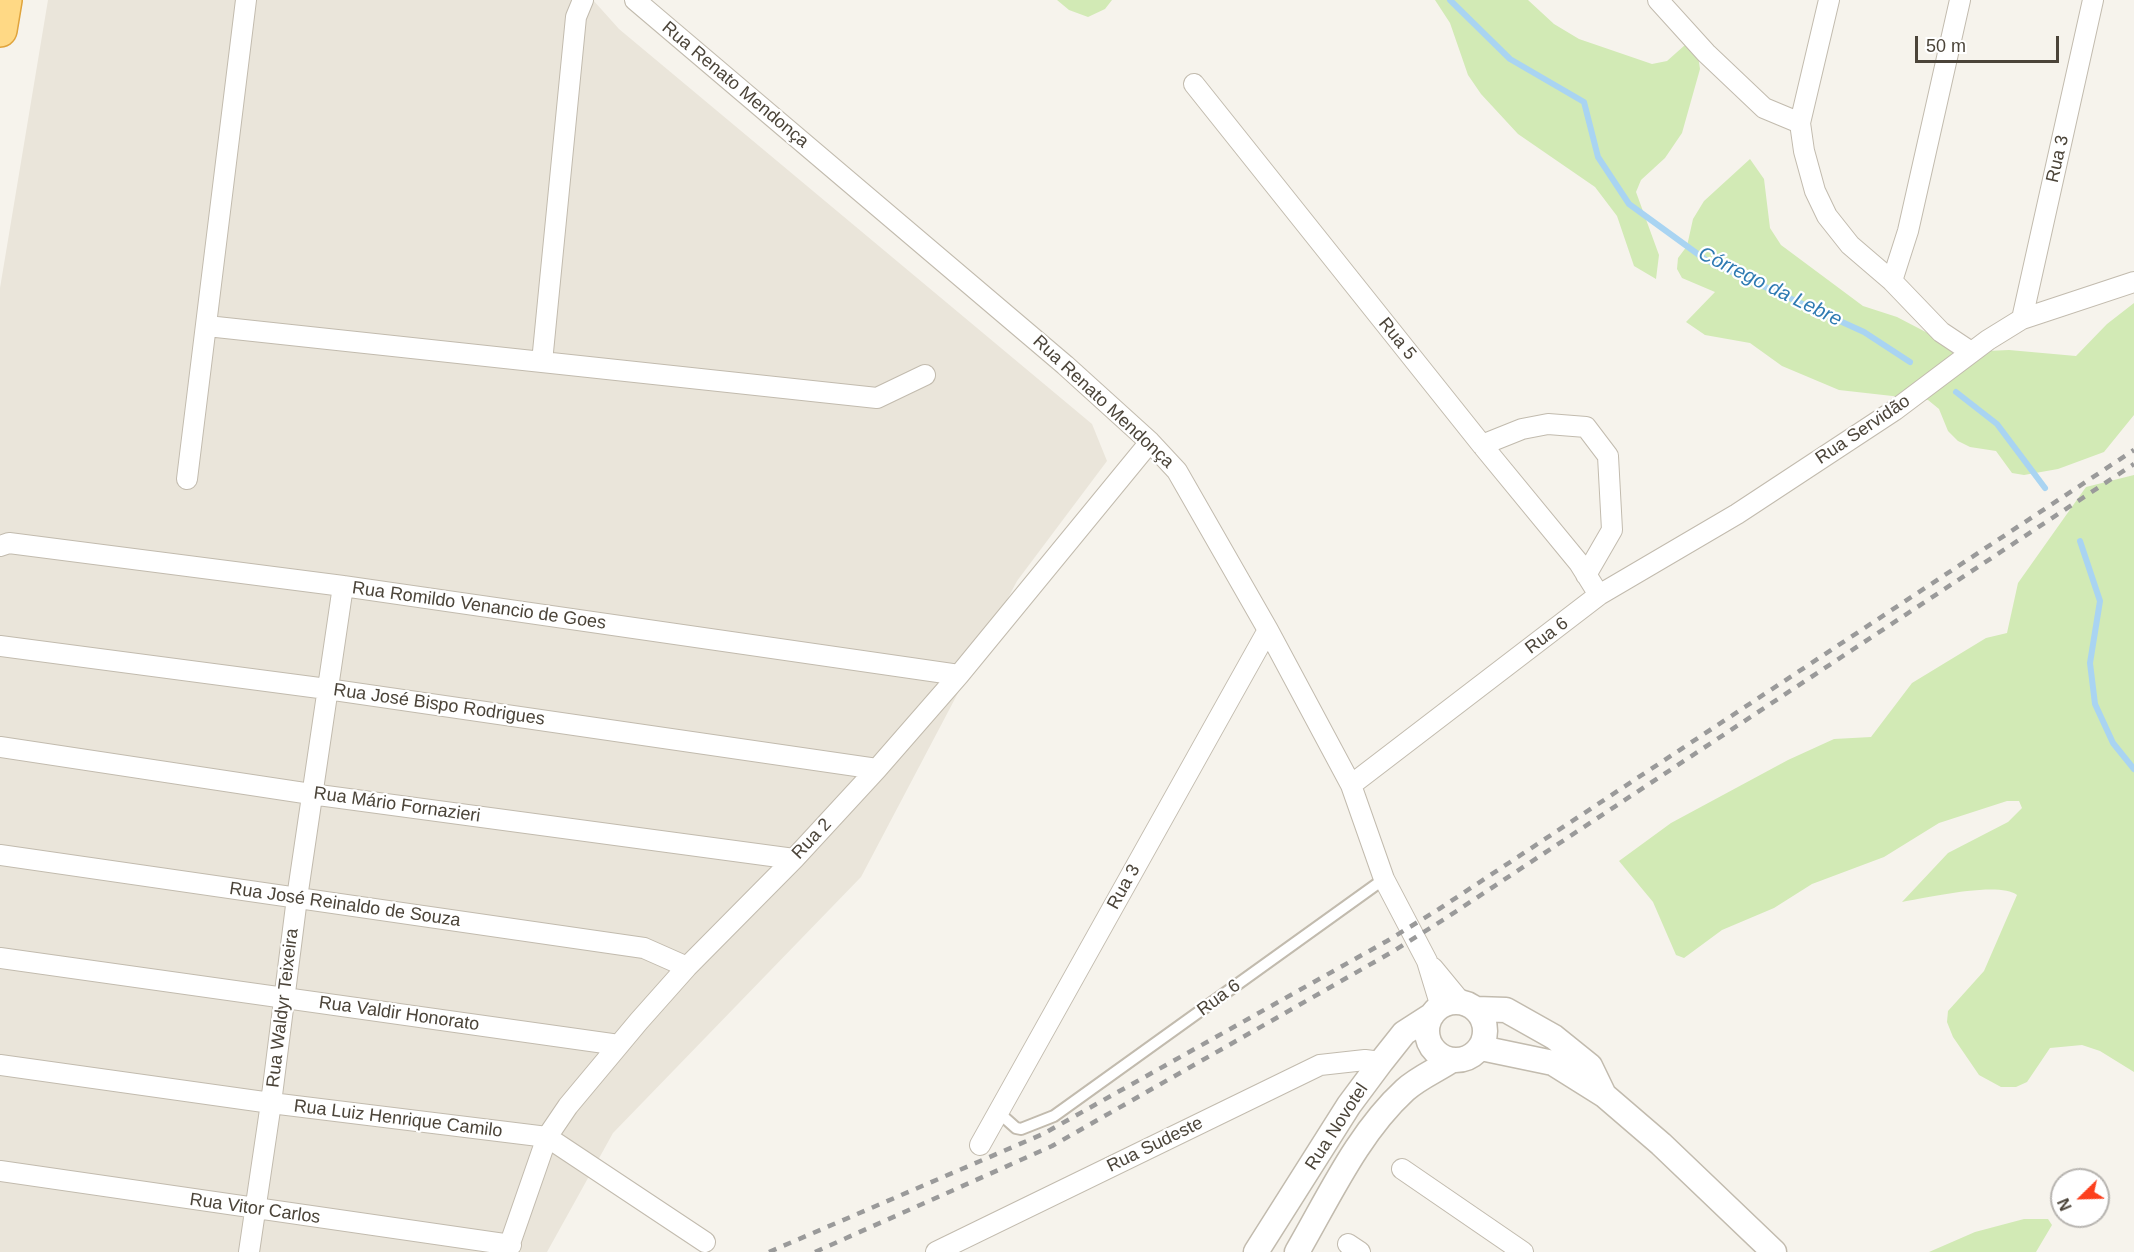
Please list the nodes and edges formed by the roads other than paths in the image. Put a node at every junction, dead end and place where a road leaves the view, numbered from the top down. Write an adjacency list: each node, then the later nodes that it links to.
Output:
1 (5, 0): 9 (highway)
2 (246, 0): 15 (street)
3 (583, 0): 17 (street)
4 (635, 0): 19 (street, Rua Renato Mendonça)
5 (1658, 0): 11 (street)
6 (1829, 0): 11 (street)
7 (1960, 0): 12 (street)
8 (2093, 0): 14 (street, Rua 3)
9 (0, 30)
10 (1194, 84): 20 (street, Rua 5)
11 (1800, 123): 12 (street)
12 (1892, 281): 16 (street)
13 (2134, 282): 14 (street, Rua Servidão)
14 (2022, 319): 16 (street, Rua Servidão)
15 (207, 326): 17 (street); 21 (street)
16 (1971, 352): 25 (street, Rua Servidão)
17 (542, 362): 18 (street)
18 (925, 375)
19 (1150, 442): 26 (street, Rua Renato Mendonça); 28 (street, Rua 2)
20 (1482, 446): 23 (street, Rua 5); 23 (street)
21 (187, 479)
22 (0, 546): 24 (street, Rua Romildo Venancio de Goes)
23 (1586, 575): 25 (street, Rua 5)
24 (343, 586): 28 (street, Rua Romildo Venancio de Goes); 29 (street, Rua Waldyr Teixeira)
25 (1599, 595): 32 (street, Rua 6)
26 (1268, 630): 32 (street, Rua Renato Mendonça); 49 (street, Rua 3)
27 (0, 646): 29 (street, Rua José Bispo Rodrigues)
28 (959, 675): 31 (street, Rua 2)
29 (327, 689): 31 (street, Rua José Bispo Rodrigues); 33 (street, Rua Waldyr Teixeira)
30 (0, 747): 33 (street, Rua Mário Fornazieri)
31 (877, 769): 35 (street, Rua 2)
32 (1351, 785): 36 (street, Rua Renato Mendonça)
33 (311, 794): 35 (street, Rua Mário Fornazieri); 37 (street, Rua Waldyr Teixeira)
34 (0, 855): 37 (street, Rua José Reinaldo de Souza)
35 (794, 860): 39 (street, Rua 2)
36 (1384, 879): 41 (street, Rua Renato Mendonça); 49 (lane, Rua 6)
37 (297, 898): 39 (street, Rua José Reinaldo de Souza); 40 (street, Rua Waldyr Teixeira)
38 (0, 958): 40 (street, Rua Valdir Honorato)
39 (687, 967): 42 (street, Rua 2)
40 (284, 998): 42 (street, Rua Valdir Honorato); 48 (street, Rua Waldyr Teixeira)
41 (1452, 1008): 43 (street); 44 (street); 45 (street, Rua Novotel); 47 (street)
42 (619, 1045): 50 (street, Rua 2)
43 (1481, 1048): 44 (street); 47 (street)
44 (1452, 1060): 61 (street, Rua Novotel)
45 (1381, 1062): 59 (street, Rua Sudeste); 60 (street, Rua Novotel)
46 (0, 1065): 48 (street, Rua Luiz Henrique Camilo)
47 (1604, 1095): 56 (street)
48 (271, 1103): 50 (street, Rua Luiz Henrique Camilo); 54 (street, Rua Waldyr Teixeira)
49 (998, 1112): 51 (street, Rua 3)
50 (548, 1137): 55 (street); 57 (street, Rua 2)
51 (980, 1145)
52 (1402, 1169): 62 (street)
53 (0, 1171): 54 (street, Rua Vitor Carlos)
54 (256, 1209): 57 (street, Rua Vitor Carlos); 58 (street, Rua Waldyr Teixeira)
55 (705, 1242)
56 (1760, 1247)
57 (509, 1249)
58 (249, 1252)
59 (936, 1252)
60 (1256, 1252)
61 (1297, 1252)
62 (1523, 1252)

